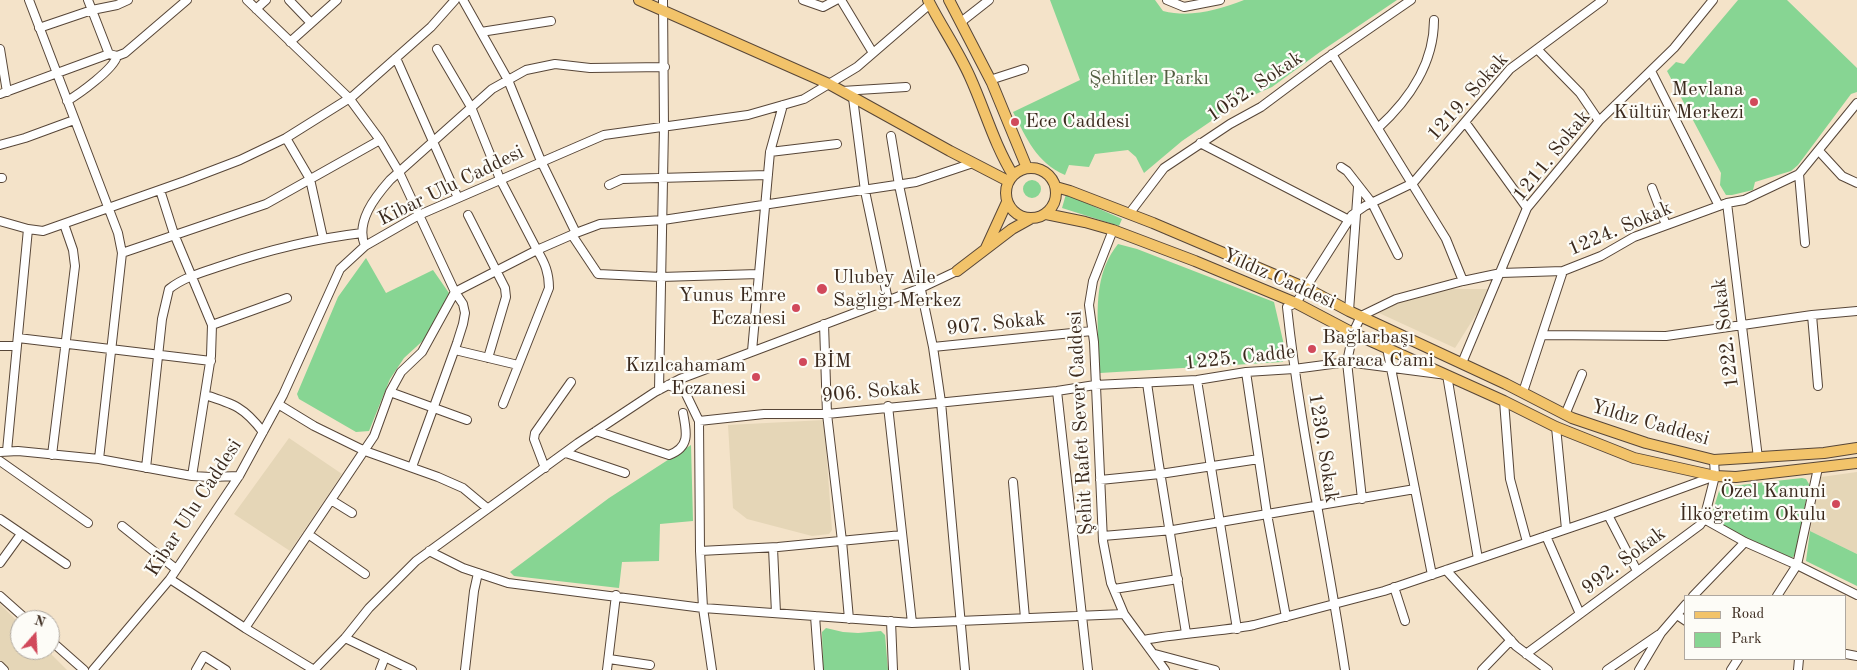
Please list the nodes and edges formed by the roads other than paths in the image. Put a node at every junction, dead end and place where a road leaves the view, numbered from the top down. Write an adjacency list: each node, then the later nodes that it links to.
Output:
1 (29, 0): 31 (street)
2 (88, 0): 25 (street)
3 (128, 0): 25 (street)
4 (187, 0): 40 (street)
5 (247, 0): 24 (street)
6 (266, 0): 24 (street)
7 (289, 0): 30 (street)
8 (337, 0): 30 (street)
9 (455, 0): 41 (street)
10 (463, 0): 32 (street)
11 (639, 0): 26 (main road)
12 (663, 0): 26 (street)
13 (803, 0): 14 (street)
14 (836, 0)
15 (841, 0): 37 (street)
16 (949, 0): 29 (main road)
17 (989, 0): 29 (street)
18 (1167, 0): 19 (street)
19 (1220, 0)
20 (1411, 0): 39 (street, 1052. Sokak)
21 (1603, 0): 36 (street, 1219. Sokak)
22 (1713, 0): 44 (street, 1211. Sokak)
23 (929, 2): 37 (street, Kibar Ulu Caddesi); 80 (main road)
24 (256, 9): 33 (street)
25 (92, 10): 31 (street); 38 (street)
26 (663, 11): 42 (street); 48 (main road)
27 (1434, 20): 62 (street)
28 (551, 21): 32 (street)
29 (961, 22): 47 (main road)
30 (311, 23): 33 (street)
31 (39, 28): 45 (street)
32 (481, 32): 46 (street)
33 (290, 42): 52 (street)
34 (0, 49): 51 (street)
35 (438, 49): 57 (street)
36 (1537, 49): 59 (street); 60 (street, 1219. Sokak)
37 (873, 53): 48 (street, Kibar Ulu Caddesi)
38 (109, 54): 40 (street); 45 (street)
39 (1332, 54): 62 (street); 68 (street, 1052. Sokak)
40 (117, 56): 54 (street)
41 (396, 58): 52 (street); 66 (street)
42 (665, 67): 46 (street); 61 (street)
43 (1024, 68): 47 (street)
44 (1651, 70): 59 (street, 1211. Sokak); 96 (street, 1222. Sokak)
45 (56, 74): 51 (street); 54 (street)
46 (508, 80): 57 (street); 72 (street)
47 (990, 80): 75 (main road)
48 (829, 84): 50 (main road); 56 (street, Kibar Ulu Caddesi)
49 (906, 87): 50 (street)
50 (842, 91): 53 (main road)
51 (4, 93)
52 (349, 98): 64 (street); 65 (street)
53 (853, 98): 73 (main road); 91 (street)
54 (67, 101): 58 (street)
55 (1857, 103): 70 (street, 1224. Sokak)
56 (783, 105): 61 (street, Kibar Ulu Caddesi); 71 (street)
57 (471, 107): 66 (street); 82 (street)
58 (74, 120): 69 (street); 97 (street)
59 (1600, 121): 98 (street, 1211. Sokak)
60 (1464, 122): 83 (street, 1219. Sokak); 98 (street)
61 (664, 127): 72 (street, Kibar Ulu Caddesi); 79 (street)
62 (1378, 128): 83 (street)
63 (891, 136): 85 (street)
64 (286, 138): 81 (street); 90 (street)
65 (380, 140): 76 (street); 81 (street)
66 (434, 141): 76 (street); 92 (street)
67 (837, 144): 71 (street)
68 (1200, 144): 101 (street, 1052. Sokak); 106 (street)
69 (0, 145)
70 (1819, 151): 77 (street, 1224. Sokak); 84 (street)
71 (770, 152): 78 (street)
72 (541, 161): 82 (street, Kibar Ulu Caddesi); 114 (street)
73 (973, 163): 80 (main road); 85 (street)
74 (1341, 167): 88 (street)
75 (1027, 168): 80 (main road); 87 (main road, Yıldız Caddesi)
76 (399, 172): 102 (street); 113 (street)
77 (1800, 174): 96 (street, 1224. Sokak); 116 (street)
78 (768, 175): 79 (street); 94 (street)
79 (664, 178): 86 (street); 105 (street)
80 (1011, 178): 93 (main road)
81 (310, 179): 112 (street); 115 (street)
82 (500, 179): 92 (street, Kibar Ulu Caddesi); 119 (street)
83 (1413, 183): 95 (street, 1219. Sokak); 129 (street)
84 (1857, 183)
85 (899, 185): 91 (street); 130 (street)
86 (609, 186)
87 (1056, 187): 100 (main road); 101 (main road, Yıldız Caddesi)
88 (1358, 187): 95 (street); 99 (street)
89 (1652, 188): 109 (street)
90 (160, 190): 97 (street); 112 (street)
91 (865, 191): 94 (street); 134 (street)
92 (458, 198): 102 (street, Kibar Ulu Caddesi)
93 (1007, 202): 104 (main road); 118 (main road)
94 (765, 204): 105 (street); 126 (street)
95 (1372, 204): 99 (street, 1219. Sokak); 121 (street)
96 (1723, 205): 109 (street, 1224. Sokak); 142 (street, 1222. Sokak)
97 (108, 208): 108 (street); 120 (street)
98 (1527, 208): 125 (street, 1211. Sokak)
99 (1357, 212): 106 (street, 1219. Sokak); 136 (street)
100 (1046, 214): 104 (main road, Yıldız Caddesi); 111 (main road, Yıldız Caddesi)
101 (1129, 214): 131 (main road, Yıldız Caddesi)
102 (419, 215): 117 (street, Kibar Ulu Caddesi); 132 (street)
103 (468, 215): 123 (street)
104 (1030, 219): 118 (main road, Yıldız Caddesi)
105 (663, 220): 114 (street); 128 (street)
106 (1349, 220): 131 (street, 1219. Sokak)
107 (0, 221): 110 (street)
108 (64, 224): 110 (street); 147 (street)
109 (1666, 225): 122 (street, 1224. Sokak)
110 (28, 229): 146 (street)
111 (1113, 230): 135 (main road, Yıldız Caddesi); 143 (street, Şehit Rafet Sever Caddesi)
112 (174, 234): 120 (street); 127 (street)
113 (362, 234): 115 (street); 117 (street)
114 (574, 234): 119 (street); 128 (street)
115 (323, 238): 127 (street)
116 (1805, 243)
117 (365, 246): 178 (street, Kibar Ulu Caddesi)
118 (986, 249): 124 (main road, Yıldız Caddesi)
119 (537, 250): 123 (street); 159 (street)
120 (122, 253): 151 (street)
121 (1398, 255)
122 (1563, 270): 125 (street, 1224. Sokak); 145 (street)
123 (497, 271): 132 (street); 155 (street)
124 (957, 271): 130 (street)
125 (1501, 273): 129 (street, 1224. Sokak); 158 (street, 1211. Sokak)
126 (758, 274): 128 (street); 153 (street)
127 (192, 276): 140 (street); 154 (street)
128 (661, 277): 171 (street)
129 (1463, 281): 139 (street, 1224. Sokak)
130 (921, 288): 134 (street); 149 (street)
131 (1306, 288): 135 (street, 1219. Sokak); 136 (main road, Yıldız Caddesi)
132 (455, 292): 152 (street); 172 (street)
133 (288, 298): 140 (street)
134 (888, 300): 141 (street)
135 (1296, 303): 144 (main road, Yıldız Caddesi); 160 (street, 1230. Sokak)
136 (1349, 311): 139 (main road, Yıldız Caddesi)
137 (1857, 311): 138 (street)
138 (1812, 315): 142 (street); 170 (street)
139 (1361, 316): 144 (street); 158 (main road, Yıldız Caddesi)
140 (212, 324): 156 (street)
141 (824, 324): 153 (street); 183 (street)
142 (1742, 326): 145 (street); 196 (street, 1222. Sokak)
143 (1092, 331): 149 (street, 907. Sokak); 169 (street, Şehit Rafet Sever Caddesi)
144 (1353, 333): 150 (main road, Yıldız Caddesi); 157 (street)
145 (1542, 335): 174 (street)
146 (17, 342): 147 (street); 148 (street); 192 (street)
147 (67, 343): 151 (street); 194 (street)
148 (0, 346)
149 (933, 347): 177 (street)
150 (1387, 348): 161 (street); 164 (main road, Yıldız Caddesi)
151 (112, 349): 154 (street); 197 (street)
152 (455, 350): 155 (street); 181 (street)
153 (752, 351): 168 (street)
154 (158, 354): 156 (street); 203 (street)
155 (488, 358): 159 (street)
156 (211, 361): 175 (street)
157 (1347, 362): 160 (street, 1225. Cadde); 161 (street, 1225. Cadde); 214 (street)
158 (1462, 364): 174 (main road, Yıldız Caddesi)
159 (518, 365): 179 (street)
160 (1294, 369): 162 (street, 1225. Cadde); 216 (street, 1230. Sokak)
161 (1391, 369): 164 (street, 1225. Cadde); 213 (street)
162 (1246, 372): 165 (street, 1225. Cadde); 195 (street)
163 (1582, 374): 184 (street)
164 (1447, 375): 176 (main road, Yıldız Caddesi); 239 (street)
165 (1197, 380): 167 (street, 1225. Cadde); 201 (street)
166 (571, 382): 204 (street)
167 (1147, 383): 169 (street, 1225. Cadde); 207 (street)
168 (668, 385): 171 (street); 186 (street)
169 (1095, 385): 173 (street, 906. Sokak); 211 (street, Şehit Rafet Sever Caddesi)
170 (1818, 386)
171 (659, 390): 188 (street)
172 (390, 392): 181 (street); 191 (street)
173 (1057, 392): 177 (street, 906. Sokak); 267 (street)
174 (1523, 392): 184 (main road, Yıldız Caddesi)
175 (204, 395): 189 (street); 208 (street)
176 (1504, 401): 187 (main road, Yıldız Caddesi); 234 (street)
177 (941, 402): 180 (street, 906. Sokak); 271 (street)
178 (278, 404): 189 (street, Kibar Ulu Caddesi); 191 (street)
179 (503, 404)
180 (888, 406): 183 (street, 906. Sokak); 230 (street)
181 (433, 408): 185 (street); 202 (street)
182 (683, 413): 188 (street)
183 (827, 414): 186 (street, 906. Sokak); 233 (street)
184 (1565, 415): 198 (main road, Yıldız Caddesi)
185 (467, 420)
186 (699, 421): 238 (street)
187 (1556, 427): 210 (main road, Yıldız Caddesi); 226 (street)
188 (596, 431): 193 (street)
189 (263, 432): 209 (street, Kibar Ulu Caddesi)
190 (1857, 448): 196 (main road, Yıldız Caddesi)
191 (365, 450): 202 (street); 215 (street)
192 (3, 451): 194 (street)
193 (566, 452): 204 (street); 206 (street)
194 (52, 455): 197 (street)
195 (1259, 458): 201 (street); 219 (street)
196 (1758, 458): 198 (main road, Yıldız Caddesi)
197 (99, 459): 203 (street)
198 (1714, 460): 210 (street)
199 (0, 461): 224 (street)
200 (1857, 464): 205 (main road, Yıldız Caddesi)
201 (1210, 466): 207 (street); 223 (street)
202 (412, 467): 217 (street)
203 (146, 468): 208 (street)
204 (545, 468): 217 (street)
205 (1818, 468): 210 (main road, Yıldız Caddesi); 242 (street)
206 (625, 473)
207 (1160, 474): 211 (street); 227 (street)
208 (192, 476): 209 (street)
209 (239, 476): 243 (street, Kibar Ulu Caddesi)
210 (1715, 476): 220 (street); 222 (street)
211 (1100, 480): 231 (street, Şehit Rafet Sever Caddesi)
212 (1013, 482): 269 (street)
213 (1415, 489): 214 (street); 248 (street)
214 (1362, 498): 216 (street)
215 (331, 500): 218 (street); 229 (street)
216 (1316, 506): 219 (street); 258 (street, 1230. Sokak)
217 (487, 508): 237 (street)
218 (352, 513)
219 (1267, 514): 223 (street); 268 (street)
220 (1608, 515): 226 (street); 245 (street)
221 (0, 519): 228 (street)
222 (1704, 519): 235 (street); 245 (street, 992. Sokak)
223 (1219, 522): 227 (street); 277 (street)
224 (88, 523)
225 (122, 526): 243 (street)
226 (1566, 529): 232 (street)
227 (1170, 530): 231 (street); 249 (street)
228 (21, 534): 240 (street); 241 (street)
229 (308, 534): 247 (street); 276 (street)
230 (902, 535): 233 (street); 275 (street)
231 (1103, 536): 252 (street, Şehit Rafet Sever Caddesi)
232 (1546, 536): 234 (street); 264 (street)
233 (842, 541): 236 (street); 270 (street)
234 (1527, 542): 239 (street)
235 (1745, 542): 242 (street); 253 (street)
236 (773, 548): 238 (street); 262 (street)
237 (429, 551): 246 (street); 280 (street)
238 (700, 551): 260 (street)
239 (1478, 559): 244 (street)
240 (0, 563)
241 (66, 564)
242 (1797, 565): 254 (street); 255 (street)
243 (176, 569): 250 (street, Kibar Ulu Caddesi)
244 (1446, 570): 248 (street); 282 (street)
245 (1638, 571): 264 (street, 992. Sokak)
246 (478, 573): 257 (street); 298 (street)
247 (364, 574)
248 (1432, 575): 251 (street)
249 (1178, 578): 252 (street); 278 (street)
250 (170, 579): 276 (street); 292 (street, Kibar Ulu Caddesi)
251 (1394, 587): 258 (street); 273 (street)
252 (1114, 589): 263 (street, Şehit Rafet Sever Caddesi)
253 (1694, 595)
254 (1778, 595)
255 (1857, 595)
256 (0, 596): 261 (street)
257 (616, 596): 260 (street); 287 (street)
258 (1335, 604): 268 (street); 307 (street, 1230. Sokak)
259 (1684, 606): 265 (street)
260 (703, 608): 262 (street); 300 (street)
261 (16, 610)
262 (776, 613): 266 (street)
263 (1124, 614): 267 (street); 281 (street, Şehit Rafet Sever Caddesi)
264 (1580, 614): 285 (street, 992. Sokak)
265 (1676, 615): 272 (street); 279 (street)
266 (815, 616): 270 (street); 301 (street)
267 (1081, 616): 269 (street); 304 (street)
268 (1286, 617): 277 (street)
269 (1025, 618): 271 (street)
270 (849, 619): 274 (street)
271 (962, 620): 275 (street); 303 (street)
272 (1684, 620)
273 (1405, 621)
274 (891, 622): 275 (street); 302 (street)
275 (912, 622)
276 (245, 628): 295 (street)
277 (1237, 629): 278 (street)
278 (1186, 633): 281 (street)
279 (1661, 633): 310 (street); 311 (street)
280 (345, 638): 286 (street); 295 (street)
281 (1144, 640): 284 (street, Şehit Rafet Sever Caddesi)
282 (1511, 640): 285 (street); 308 (street)
283 (60, 649): 291 (street)
284 (1155, 654): 305 (street, Şehit Rafet Sever Caddesi); 306 (street)
285 (1526, 654): 309 (street)
286 (385, 657): 296 (street); 297 (street)
287 (609, 659): 288 (street); 299 (street)
288 (650, 665)
289 (0, 666): 290 (street)
290 (4, 670)
291 (84, 670)
292 (93, 670)
293 (196, 670): 294 (street)
294 (226, 670)
295 (314, 670)
296 (380, 670)
297 (412, 670)
298 (465, 670)
299 (608, 670)
300 (712, 670)
301 (819, 670)
302 (893, 670)
303 (965, 670)
304 (1088, 670)
305 (1165, 670)
306 (1215, 670)
307 (1345, 670)
308 (1482, 670)
309 (1548, 670)
310 (1607, 670)
311 (1639, 670)

